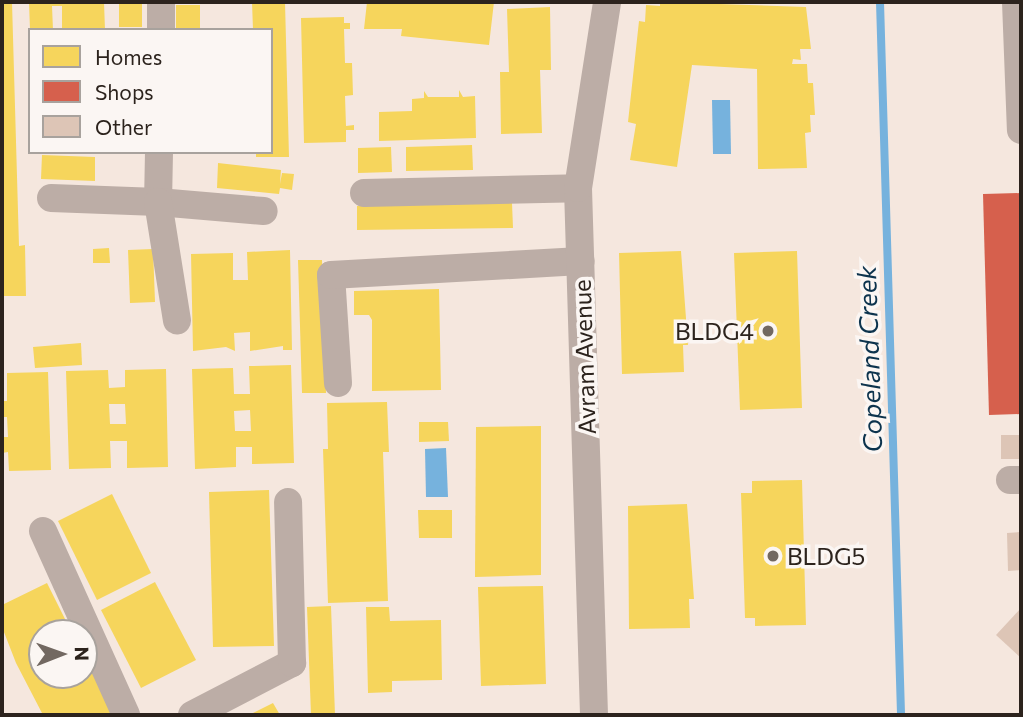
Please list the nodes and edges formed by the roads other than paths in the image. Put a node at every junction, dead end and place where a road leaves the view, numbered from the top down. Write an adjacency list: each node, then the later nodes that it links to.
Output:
1 (161, 2): 4 (street)
2 (607, 2): 7 (street, Avram Avenue)
3 (1016, 2): 5 (street)
4 (161, 28)
5 (1021, 130)
6 (159, 154): 10 (street)
7 (579, 188): 8 (street); 12 (street, Avram Avenue)
8 (364, 193)
9 (51, 198): 10 (street)
10 (158, 202): 11 (street); 13 (street)
11 (264, 211)
12 (581, 261): 14 (street); 19 (street, Avram Avenue)
13 (177, 320)
14 (338, 383)
15 (288, 502): 18 (street)
16 (43, 531): 17 (street)
17 (126, 715)
18 (192, 715)
19 (594, 715)

